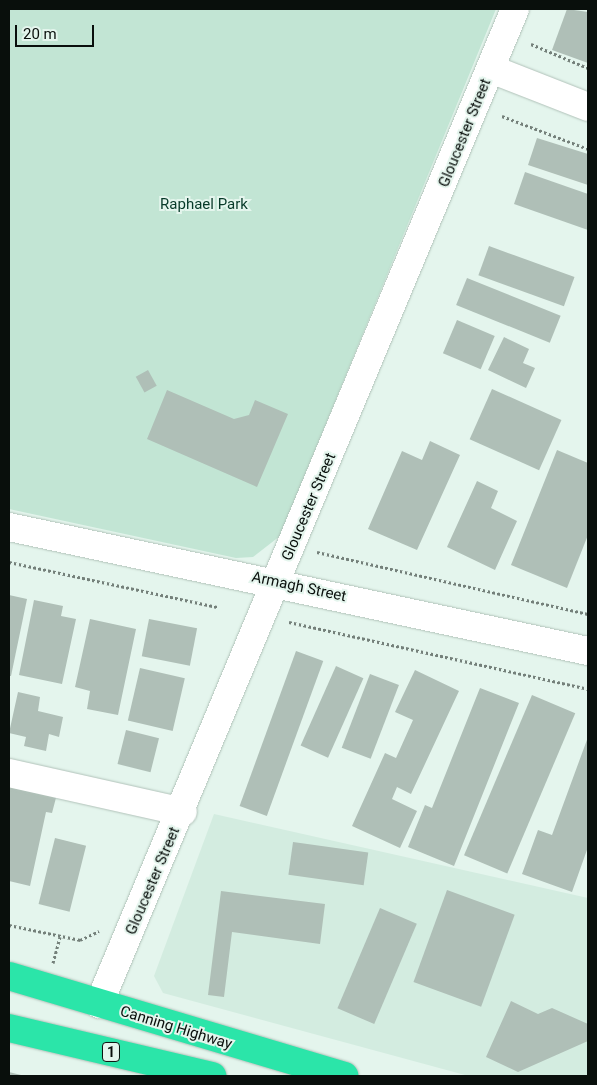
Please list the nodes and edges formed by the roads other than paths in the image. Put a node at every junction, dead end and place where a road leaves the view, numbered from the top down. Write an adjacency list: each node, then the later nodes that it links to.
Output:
1 (515, 9): 2 (street, Gloucester Street)
2 (491, 69): 3 (street); 5 (street, Gloucester Street)
3 (588, 108)
4 (9, 527): 5 (street, Armagh Street)
5 (278, 581): 6 (street, Armagh Street); 8 (street, Gloucester Street)
6 (588, 652)
7 (9, 773): 8 (street)
8 (182, 812): 10 (street, Gloucester Street)
9 (9, 976): 10 (highway, Canning Highway)
10 (99, 1004): 13 (highway, Canning Highway)
11 (9, 1028): 12 (highway, 1)
12 (212, 1076)
13 (344, 1076)

